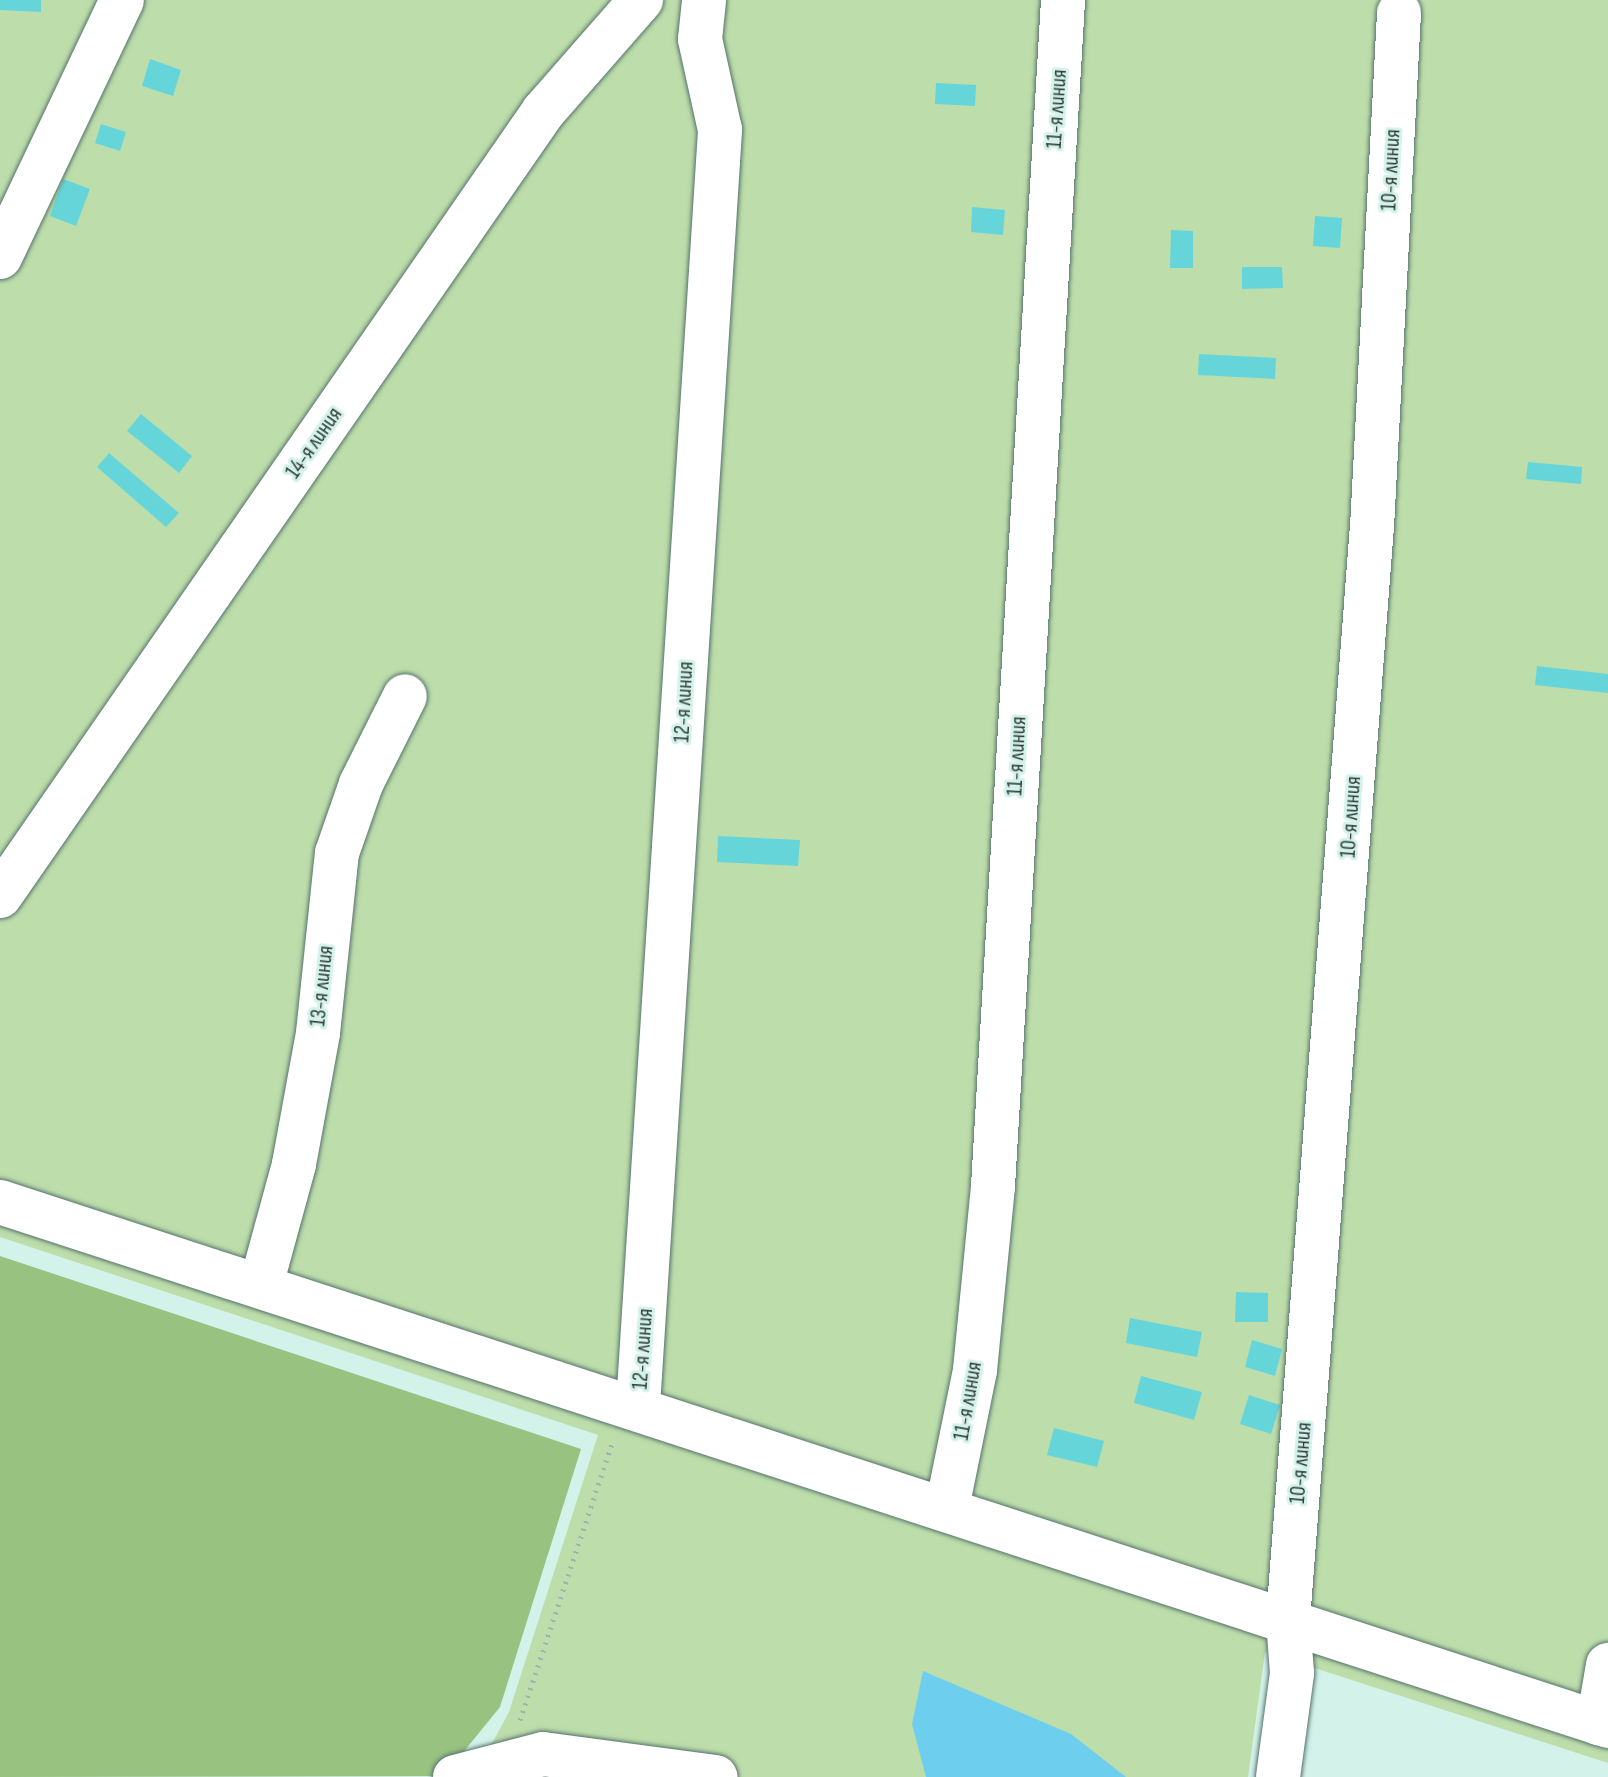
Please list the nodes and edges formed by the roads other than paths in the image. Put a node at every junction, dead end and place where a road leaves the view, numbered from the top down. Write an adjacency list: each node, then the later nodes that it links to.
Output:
1 (122, 0): 6 (street)
2 (641, 0): 8 (street, 14-я линия)
3 (704, 0): 11 (street, 12-я линия)
4 (1063, 0): 12 (street, 11-я линия)
5 (1399, 13): 13 (street, 10-я линия)
6 (0, 257)
7 (405, 696): 10 (street, 13-я линия)
8 (0, 896)
9 (0, 1202): 10 (street)
10 (261, 1285): 11 (street)
11 (632, 1404): 12 (street)
12 (947, 1508): 13 (street)
13 (1288, 1620): 15 (street); 19 (street, 10-я линия)
14 (1608, 1665): 15 (street)
15 (1603, 1724)
16 (501, 1769): 17 (street); 18 (street)
17 (455, 1777)
18 (715, 1777)
19 (1278, 1777)

